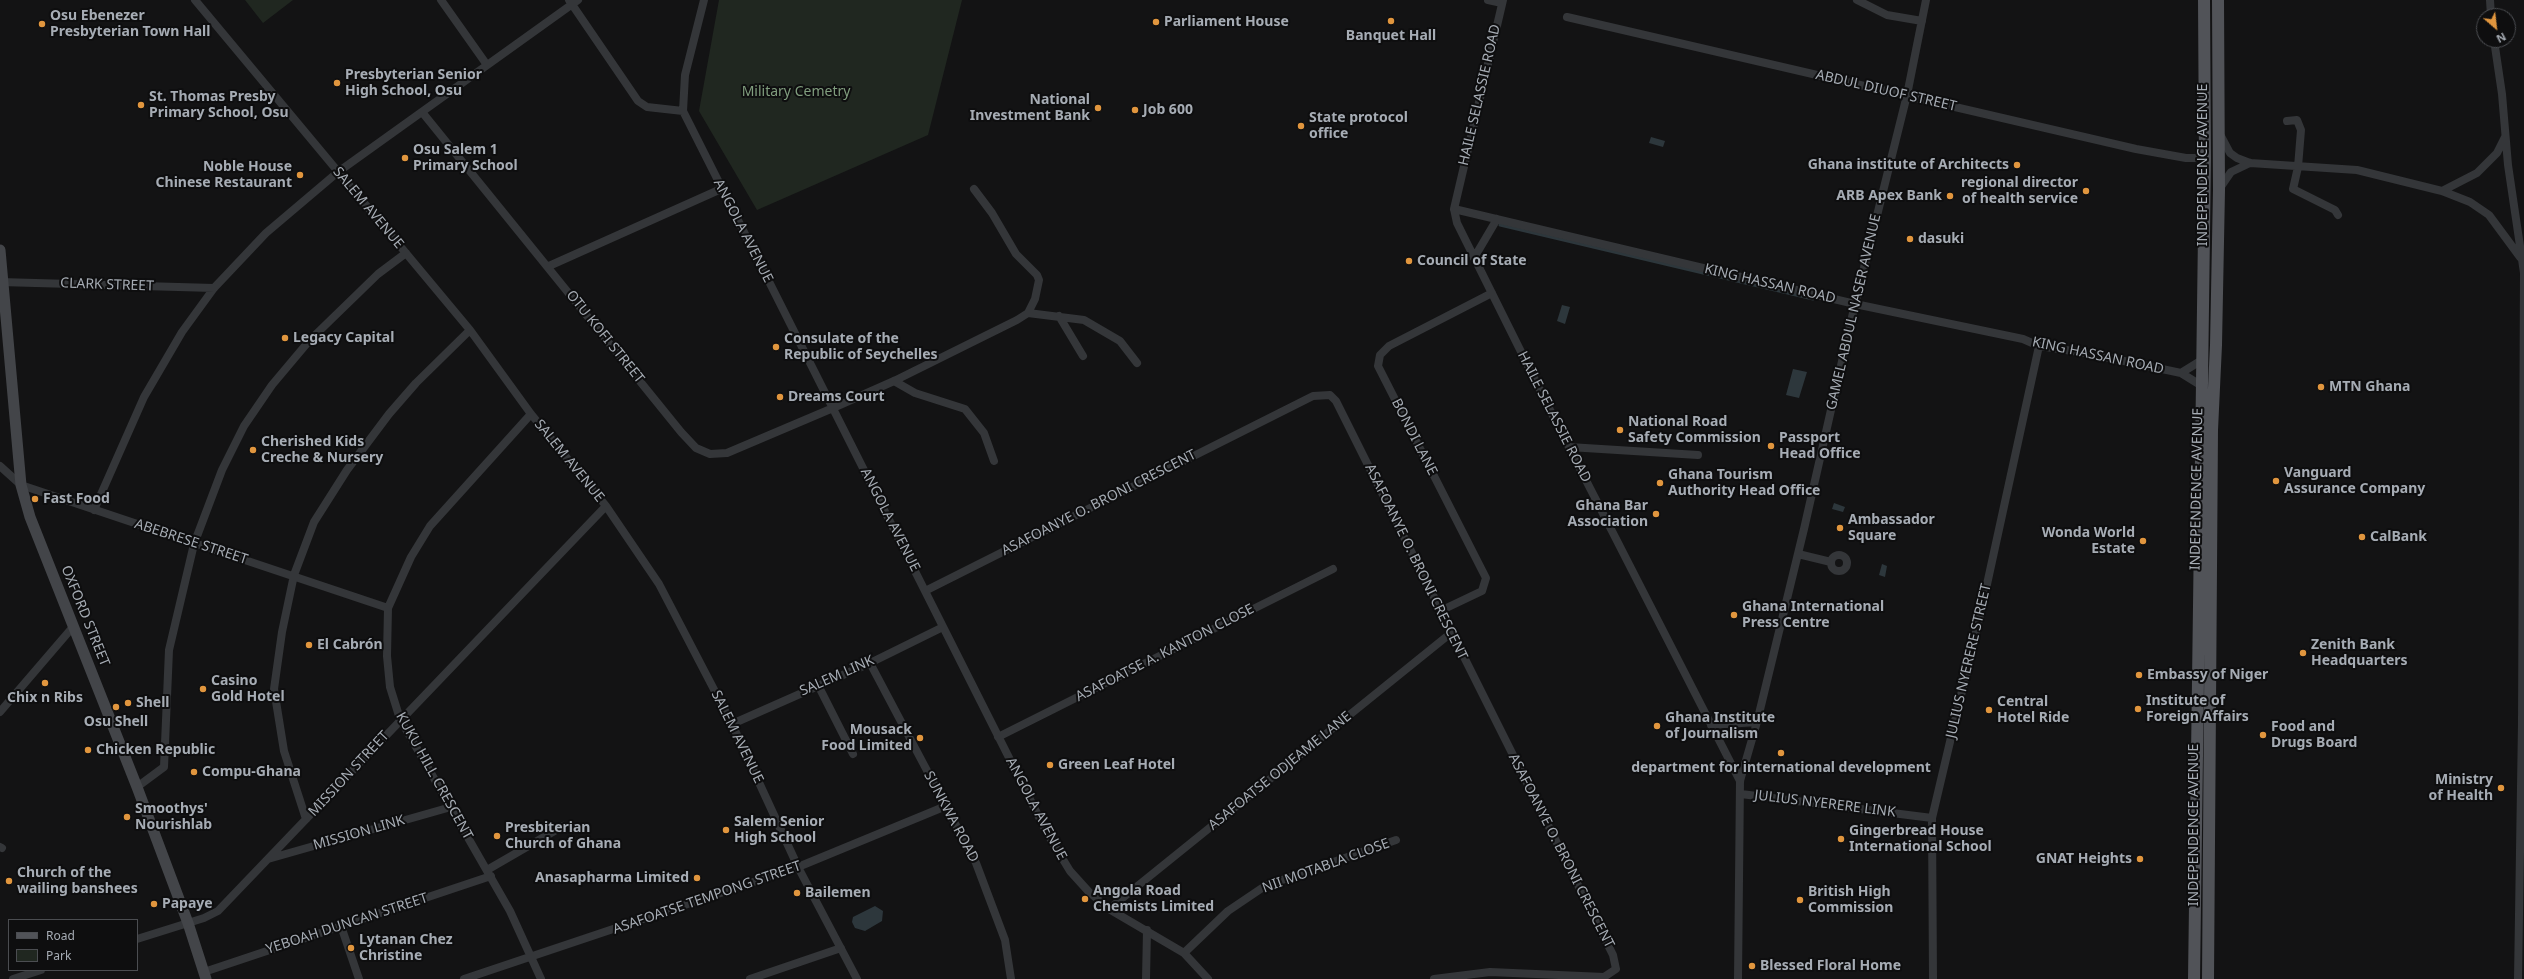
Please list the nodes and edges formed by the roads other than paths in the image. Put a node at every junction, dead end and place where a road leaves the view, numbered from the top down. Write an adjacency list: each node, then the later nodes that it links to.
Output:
1 (195, 0): 24 (street, SALEM AVENUE)
2 (441, 0): 14 (street)
3 (704, 0): 16 (street, ANGOLA AVENUE)
4 (1488, 0): 10 (street)
5 (1857, 0): 12 (street)
6 (1926, 0): 12 (street, GAMEL ABDUL NASER AVENUE)
7 (2204, 0): 21 (main road, INDEPENDENCE AVENUE)
8 (2218, 0): 19 (main road, INDEPENDENCE AVENUE)
9 (573, 1): 14 (street); 16 (street)
10 (1502, 2): 29 (street, HAILE SELASSIE ROAD)
11 (1567, 17): 15 (street, ABDUL DIUOF STREET)
12 (1922, 21): 15 (street, GAMEL ABDUL NASER AVENUE)
13 (2495, 48): 20 (street)
14 (487, 65): 17 (street)
15 (1907, 95): 21 (street, ABDUL DIUOF STREET); 41 (street, GAMEL ABDUL NASER AVENUE)
16 (683, 111): 25 (street, ANGOLA AVENUE)
17 (422, 112): 24 (street); 36 (street, OTU KOFI STREET)
18 (2287, 121): 23 (street)
19 (2220, 130): 22 (street); 27 (main road, INDEPENDENCE AVENUE)
20 (2506, 137): 28 (street); 35 (street)
21 (2205, 158): 47 (main road, INDEPENDENCE AVENUE)
22 (2250, 163): 23 (street); 27 (street)
23 (2298, 166): 28 (street); 30 (street)
24 (338, 172): 33 (street, SALEM AVENUE); 39 (street)
25 (721, 189): 36 (street); 53 (street, ANGOLA AVENUE)
26 (974, 189): 42 (street)
27 (2219, 190): 119 (main road, INDEPENDENCE AVENUE)
28 (2442, 191): 35 (street)
29 (1454, 209): 31 (street, KING HASSAN ROAD); 34 (street, HAILE SELASSIE ROAD)
30 (2338, 215)
31 (1496, 219): 34 (street); 41 (street, KING HASSAN ROAD)
32 (0, 250): 38 (main road, OXFORD STREET)
33 (406, 253): 44 (street, SALEM AVENUE); 62 (street)
34 (1474, 258): 40 (street, HAILE SELASSIE ROAD)
35 (2522, 260): 37 (street)
36 (549, 266): 53 (street, OTU KOFI STREET)
37 (2524, 273): 49 (street)
38 (2, 282): 39 (street, CLARK STREET); 59 (main road, OXFORD STREET)
39 (214, 288): 61 (street)
40 (1492, 293): 55 (street, HAILE SELASSIE ROAD); 69 (street, BONDI LANE)
41 (1855, 304): 45 (street, KING HASSAN ROAD); 63 (street, GAMEL ABDUL NASER AVENUE)
42 (1028, 313): 43 (street); 51 (street, OTU KOFI STREET)
43 (1059, 316): 46 (street); 48 (street)
44 (470, 330): 54 (street, SALEM AVENUE); 66 (street)
45 (2039, 346): 50 (street, KING HASSAN ROAD); 88 (street, JULIUS NYERERE STREET)
46 (1083, 356)
47 (2202, 360): 50 (street, KING HASSAN ROAD); 52 (main road, INDEPENDENCE AVENUE)
48 (1137, 363)
49 (2524, 369): 78 (street)
50 (2181, 373): 52 (street, KING HASSAN ROAD)
51 (894, 381): 53 (street, OTU KOFI STREET); 57 (street)
52 (2202, 386): 118 (main road, INDEPENDENCE AVENUE)
53 (833, 408): 67 (street, ANGOLA AVENUE)
54 (531, 414): 60 (street, SALEM AVENUE); 68 (street, KUKU HILL CRESCENT)
55 (1569, 447): 56 (street); 80 (street, HAILE SELASSIE ROAD)
56 (1698, 455)
57 (994, 461)
58 (0, 466): 59 (street, ABEBRESE STREET)
59 (21, 485): 61 (street, ABEBRESE STREET); 71 (main road, OXFORD STREET)
60 (606, 506): 76 (street, MISSION STREET); 79 (street, SALEM AVENUE)
61 (94, 510): 62 (street, ABEBRESE STREET)
62 (194, 544): 66 (street, ABEBRESE STREET); 84 (street)
63 (1798, 554): 64 (street); 77 (street, GAMEL ABDUL NASER AVENUE)
64 (1831, 562)
65 (1332, 569): 81 (street, ASAFOATSE A. KANTON CLOSE)
66 (294, 576): 68 (street, ABEBRESE STREET); 89 (street)
67 (925, 591): 69 (street, ASAFOANYE O. BRONI CRESCENT); 70 (street, ANGOLA AVENUE)
68 (388, 608): 76 (street, KUKU HILL CRESCENT)
69 (1440, 611): 72 (street, ASAFOANYE O. BRONI CRESCENT)
70 (942, 627): 73 (street, SALEM LINK); 81 (street, ANGOLA AVENUE)
71 (72, 628): 75 (street); 84 (main road, OXFORD STREET)
72 (1451, 633): 95 (street, ASAFOATSE ODJEAME LANE); 105 (street, ASAFOANYE O. BRONI CRESCENT)
73 (870, 662): 74 (street, SALEM LINK); 86 (street, SUNKWA ROAD)
74 (818, 685): 79 (street, SALEM LINK); 82 (street)
75 (0, 712)
76 (400, 719): 87 (street, KUKU HILL CRESCENT); 89 (street, MISSION STREET)
77 (1757, 722): 80 (street); 83 (street, GAMEL ABDUL NASER AVENUE)
78 (2523, 723): 120 (street)
79 (732, 724): 93 (street, SALEM AVENUE)
80 (1711, 725): 83 (street, HAILE SELASSIE ROAD)
81 (998, 737): 95 (street, ANGOLA AVENUE)
82 (853, 754)
83 (1740, 781): 85 (street, GAMEL ABDUL NASER AVENUE)
84 (137, 787): 96 (main road, OXFORD STREET)
85 (1741, 794): 88 (street, JULIUS NYERERE LINK); 116 (street, GAMEL ABDUL NASER AVENUE)
86 (946, 806): 93 (street, ASAFOATSE TEMPONG STREET); 112 (street, SUNKWA ROAD)
87 (451, 807): 92 (street, MISSION LINK); 94 (street, KUKU HILL CRESCENT)
88 (1932, 818): 117 (street, JULIUS NYERERE STREET)
89 (306, 819): 92 (street, MISSION STREET)
90 (563, 826): 94 (street, YEBOAH DUNCAN STREET)
91 (1396, 840): 101 (street, NII MOTABLA CLOSE)
92 (267, 860): 96 (street, MISSION STREET)
93 (798, 867): 100 (street, SALEM AVENUE); 102 (street, ASAFOATSE TEMPONG STREET)
94 (489, 873): 97 (street, YEBOAH DUNCAN STREET); 102 (street, KUKU HILL CRESCENT)
95 (1109, 909): 98 (street, ANGOLA AVENUE)
96 (188, 922): 99 (street, MISSION STREET); 104 (main road, OXFORD STREET)
97 (340, 926): 104 (street, YEBOAH DUNCAN STREET); 107 (street)
98 (1147, 930): 101 (street, ANGOLA AVENUE); 113 (street)
99 (138, 939)
100 (841, 948): 110 (street); 111 (street, SALEM AVENUE)
101 (1184, 953): 114 (street, ANGOLA AVENUE)
102 (533, 957): 108 (street, ASAFOATSE TEMPONG STREET); 109 (street, KUKU HILL CRESCENT)
103 (38, 971): 106 (street)
104 (205, 975)
105 (1542, 977): 115 (street, ASAFOANYE O. BRONI CRESCENT)
106 (13, 979)
107 (359, 979)
108 (464, 979)
109 (541, 979)
110 (750, 979)
111 (857, 979)
112 (1011, 979)
113 (1146, 979)
114 (1208, 979)
115 (1434, 979)
116 (1738, 979)
117 (1933, 979)
118 (2194, 979)
119 (2208, 979)
120 (2518, 979)

